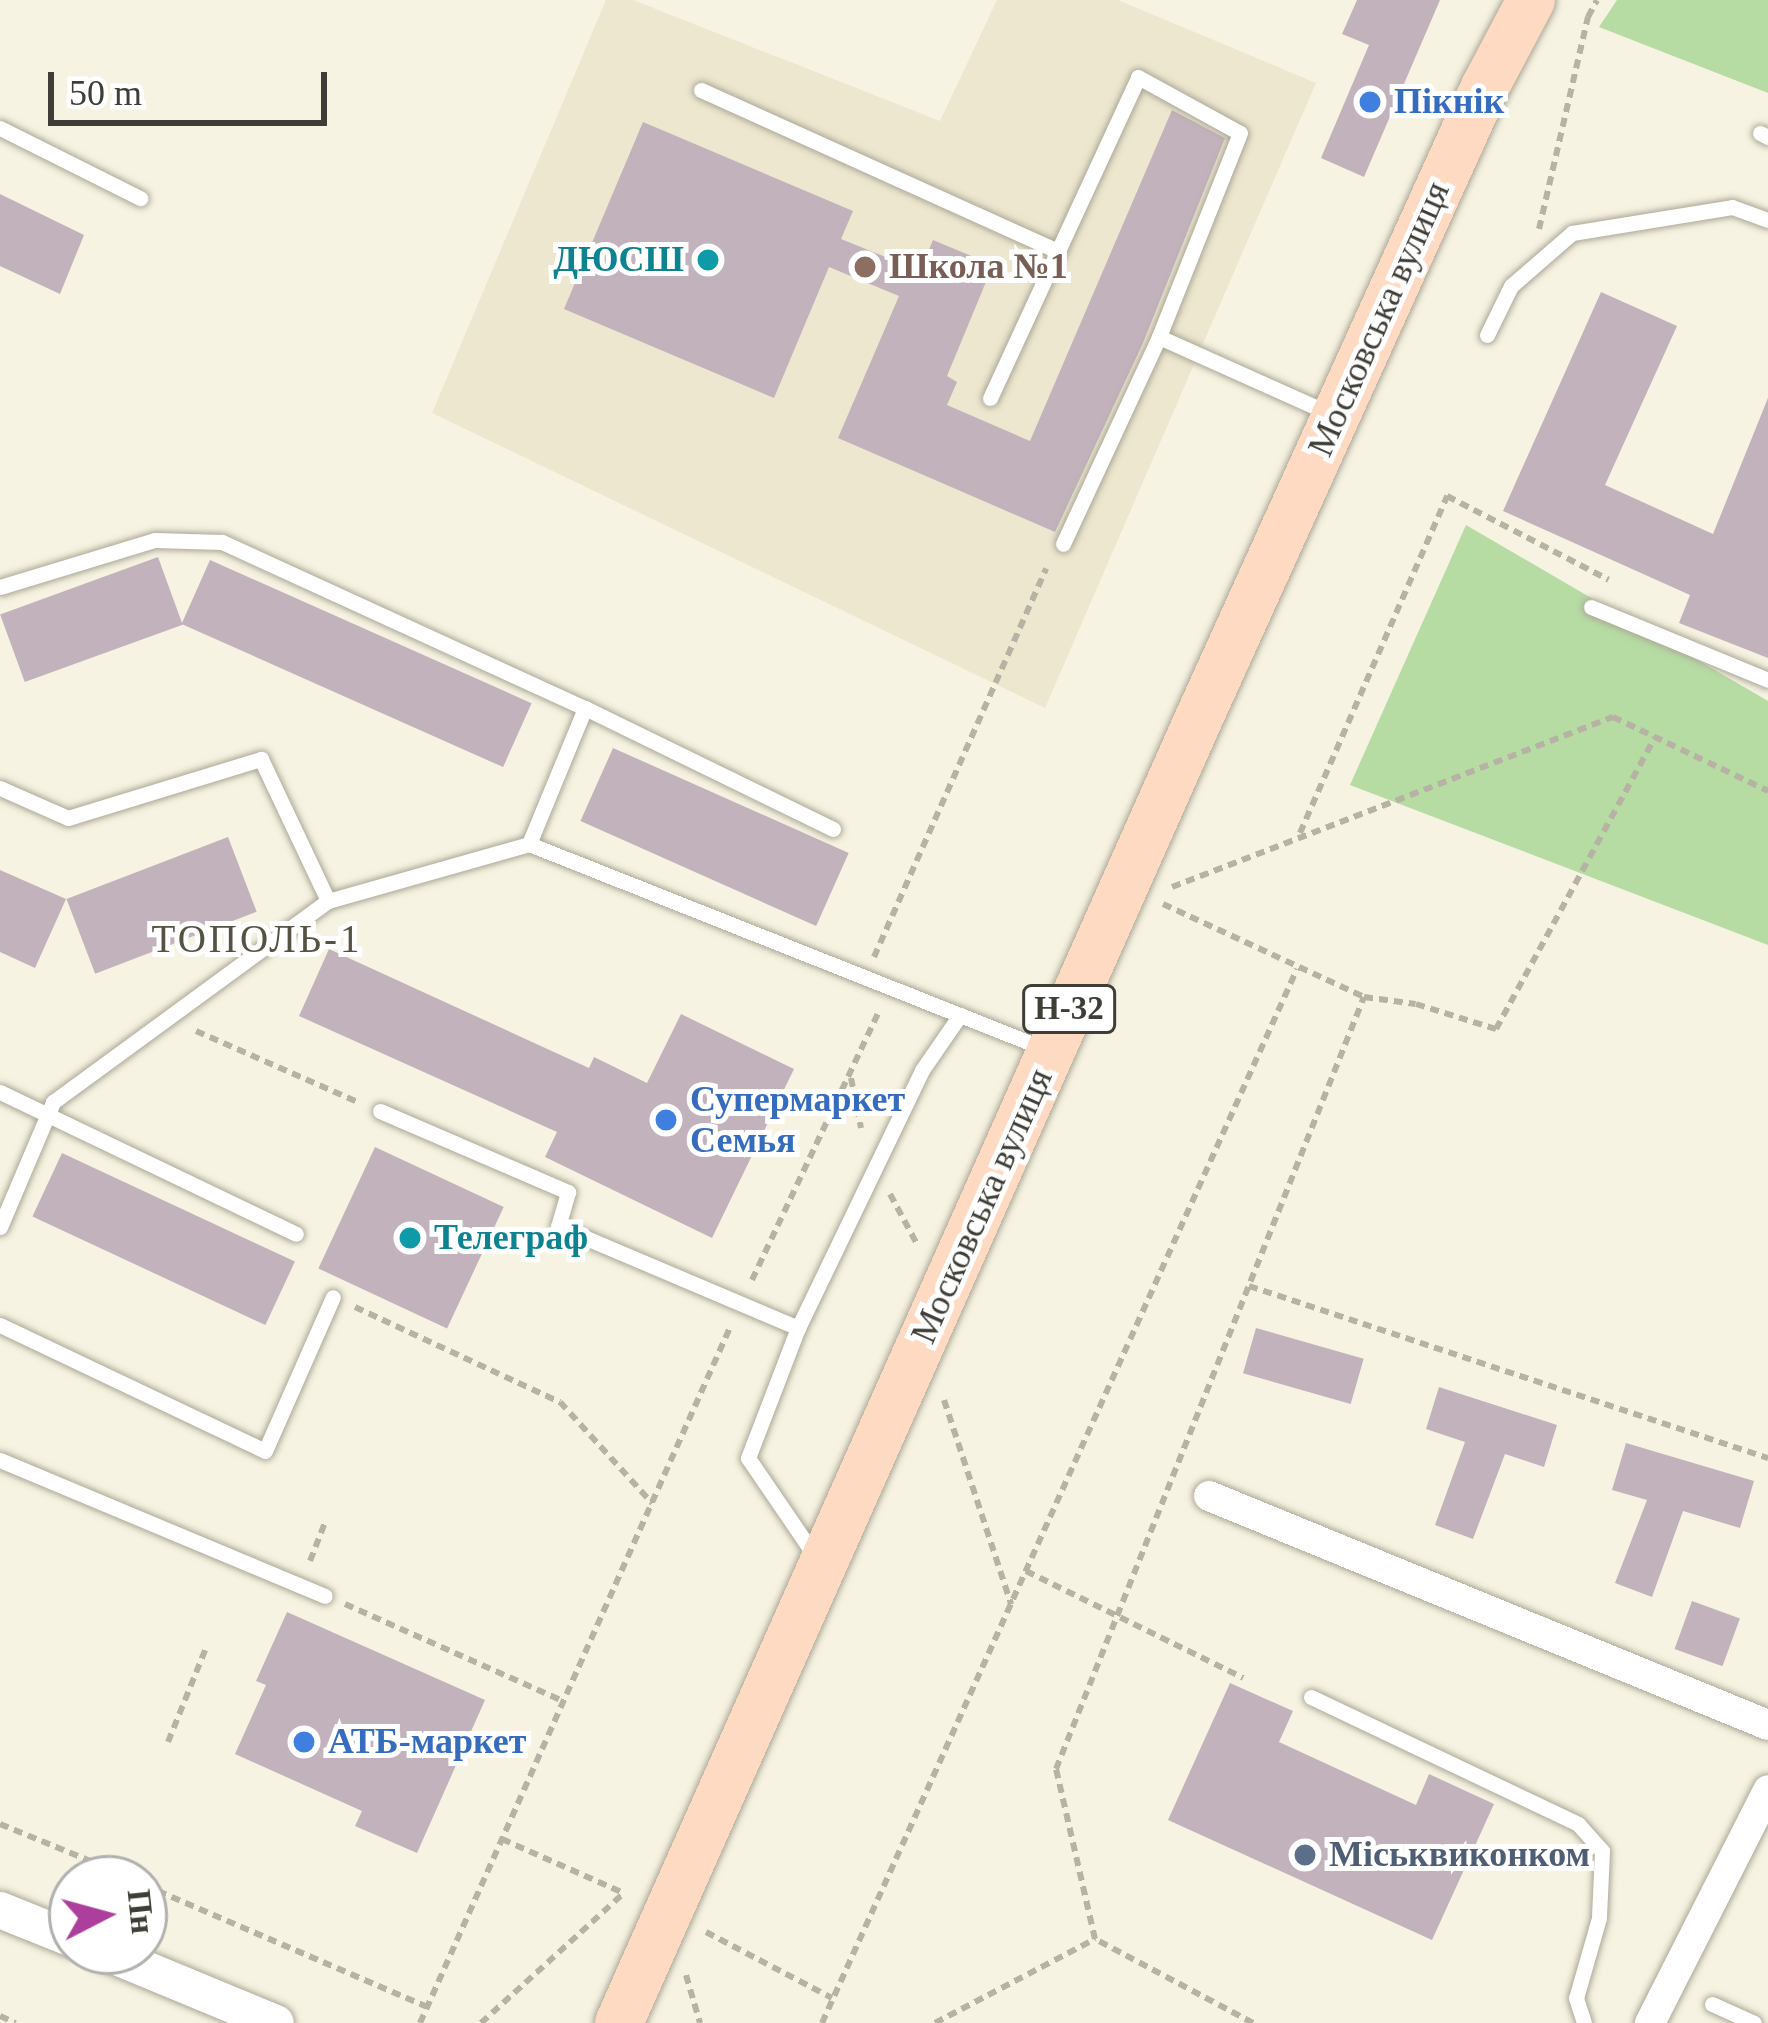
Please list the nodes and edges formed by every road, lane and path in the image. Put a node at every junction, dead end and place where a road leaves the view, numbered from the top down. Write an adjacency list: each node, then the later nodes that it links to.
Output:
1 (1531, 0): 12 (main road, Московська вулиця / Н-32)
2 (1597, 0): 8 (path)
3 (701, 90): 7 (lane)
4 (0, 128): 5 (lane)
5 (140, 198)
6 (1768, 220): 8 (lane)
7 (1058, 251): 10 (lane); 11 (lane)
8 (1529, 270): 9 (lane)
9 (1487, 335)
10 (1159, 337): 12 (lane); 13 (lane)
11 (990, 398)
12 (1335, 417): 35 (main road, Московська вулиця / Н-32)
13 (1063, 544)
14 (1046, 568): 29 (path)
15 (1609, 580): 24 (path)
16 (0, 587): 19 (lane)
17 (1592, 607): 18 (lane)
18 (1768, 680)
19 (585, 708): 23 (lane); 25 (lane)
20 (1655, 737): 22 (path); 24 (path); 31 (path)
21 (0, 788): 28 (lane)
22 (1768, 791)
23 (833, 829)
24 (1300, 833): 26 (path)
25 (529, 844): 28 (lane); 33 (lane)
26 (1171, 888)
27 (1149, 897): 30 (path)
28 (328, 902): 34 (lane)
29 (872, 960)
30 (1297, 969): 31 (path); 58 (path)
31 (1364, 997): 45 (path)
32 (878, 1013): 36 (path)
33 (960, 1015): 35 (lane); 41 (lane)
34 (167, 1018): 38 (lane); 39 (path)
35 (1051, 1051): 57 (main road, Московська вулиця / Н-32)
36 (850, 1075): 40 (path); 47 (path)
37 (0, 1092): 38 (lane)
38 (49, 1112): 42 (lane); 43 (lane)
39 (380, 1112): 47 (lane)
40 (861, 1128)
41 (876, 1166): 44 (path); 49 (lane)
42 (0, 1227)
43 (296, 1234)
44 (920, 1249)
45 (1249, 1286): 51 (path); 75 (path)
46 (333, 1297): 48 (lane); 54 (path)
47 (741, 1304): 49 (lane); 54 (path)
48 (0, 1325)
49 (798, 1328): 57 (lane)
50 (938, 1379): 60 (path)
51 (1768, 1458)
52 (0, 1460): 59 (lane)
53 (1209, 1496): 65 (street)
54 (652, 1503): 64 (path)
55 (326, 1520): 56 (path)
56 (309, 1563)
57 (822, 1566): 85 (main road, Московська вулиця / Н-32)
58 (1026, 1571): 60 (path); 62 (path)
59 (325, 1596): 64 (path)
60 (1011, 1604): 77 (path)
61 (206, 1648): 66 (path)
62 (1243, 1678)
63 (1311, 1696): 89 (lane)
64 (564, 1701): 69 (path)
65 (1768, 1725)
66 (168, 1742)
67 (1764, 1806): 90 (street)
68 (0, 1824): 70 (path)
69 (502, 1838): 79 (path); 84 (path)
70 (75, 1855)
71 (168, 1895): 79 (path)
72 (0, 1910): 73 (street)
73 (48, 1929)
74 (706, 1932): 77 (path)
75 (1095, 1939): 87 (path); 88 (path)
76 (159, 1975): 82 (street)
77 (832, 1998): 86 (path)
78 (1712, 2004): 91 (lane)
79 (427, 2007): 83 (path)
80 (0, 2015): 81 (path)
81 (16, 2023)
82 (276, 2023)
83 (420, 2023)
84 (481, 2023)
85 (619, 2023)
86 (822, 2023)
87 (935, 2023)
88 (1253, 2023)
89 (1583, 2023)
90 (1650, 2023)
91 (1754, 2023)

